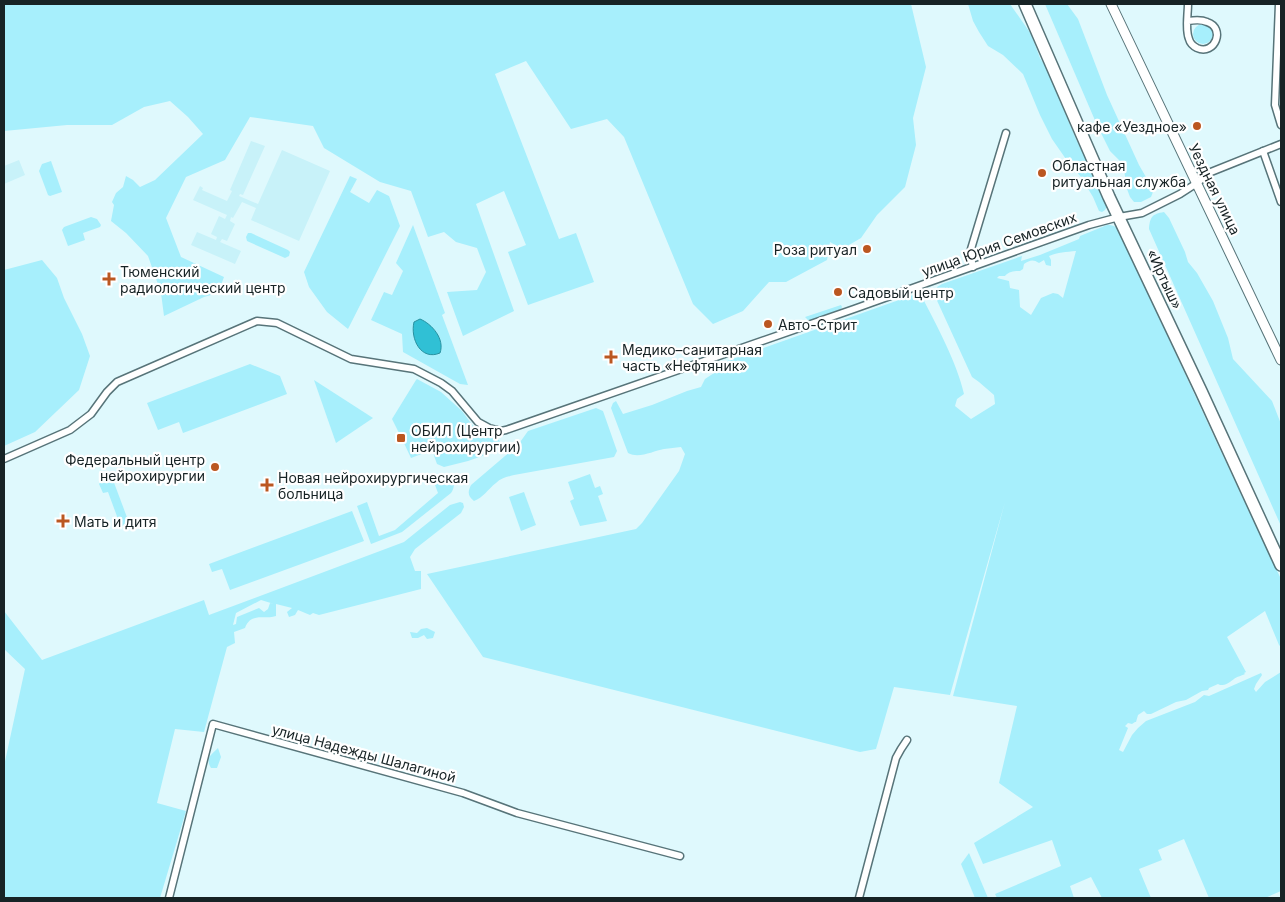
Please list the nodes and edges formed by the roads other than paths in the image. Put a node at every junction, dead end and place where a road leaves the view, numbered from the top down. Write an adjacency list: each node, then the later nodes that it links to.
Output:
1 (1025, 4): 13 (highway, «Иртыш»)
2 (1033, 4): 13 (highway, «Иртыш»)
3 (1111, 4): 11 (street, Уездная улица)
4 (1188, 4): 6 (street)
5 (1279, 4): 7 (street)
6 (1188, 20): 6 (street)
7 (1281, 125)
8 (1006, 133): 14 (street)
9 (1281, 144): 10 (street, улица Юрия Семовских)
10 (1263, 151): 11 (street, улица Юрия Семовских); 12 (street)
11 (1197, 184): 13 (street, улица Юрия Семовских); 15 (street, Уездная улица)
12 (1281, 202)
13 (1122, 217): 14 (street, улица Юрия Семовских); 17 (highway, «Иртыш»); 18 (highway, «Иртыш»)
14 (974, 267): 16 (street, улица Юрия Семовских)
15 (1281, 360)
16 (4, 459)
17 (1281, 548)
18 (1281, 565)
19 (908, 740): 22 (street)
20 (680, 856): 21 (street, улица Надежды Шалагиной)
21 (169, 898)
22 (859, 898)

